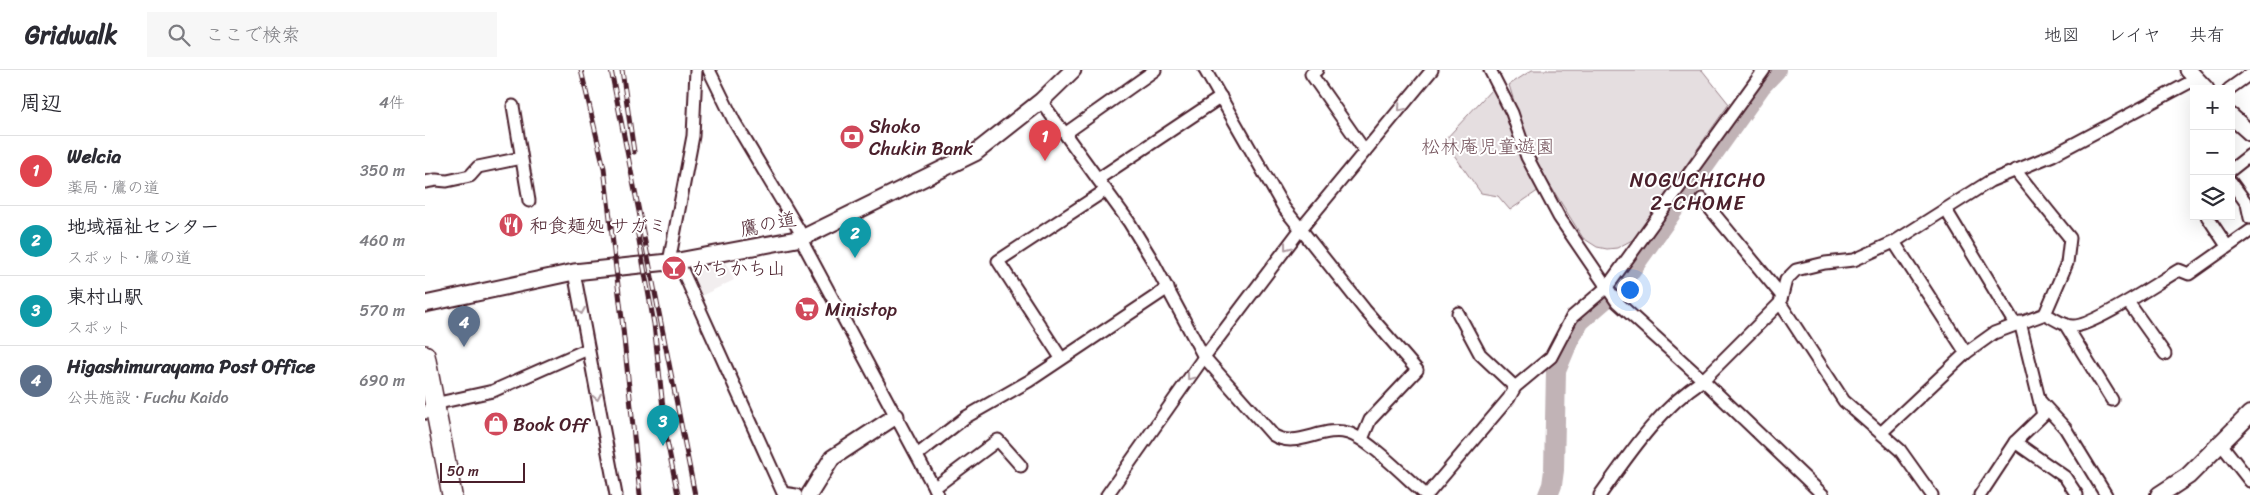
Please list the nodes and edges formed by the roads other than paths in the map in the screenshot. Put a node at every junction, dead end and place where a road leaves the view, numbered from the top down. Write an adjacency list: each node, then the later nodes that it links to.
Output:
1 (696, 70): 38 (street)
2 (709, 70): 35 (street)
3 (1073, 70): 14 (street, 鷹の道)
4 (1155, 70): 17 (street)
5 (1205, 70): 13 (street)
6 (1317, 70): 19 (street)
7 (1432, 70): 19 (street, one-way to 19)
8 (1490, 70): 41 (street)
9 (1763, 70): 41 (street)
10 (2250, 74): 12 (street)
11 (2197, 79): 23 (street)
12 (2235, 85)
13 (1221, 97): 24 (street); 33 (street)
14 (1041, 101): 17 (street); 35 (street, 鷹の道)
15 (513, 106): 21 (street)
16 (2235, 120): 18 (street)
17 (1065, 133): 24 (street)
18 (2250, 134)
19 (1365, 151): 33 (street)
20 (2250, 155): 22 (street)
21 (521, 158): 25 (street); 29 (street)
22 (2235, 167)
23 (2015, 170): 30 (street); 46 (street)
24 (1098, 179): 27 (street)
25 (425, 182)
26 (2235, 188): 31 (street)
27 (1106, 190): 40 (street); 54 (street)
28 (1702, 199): 42 (street)
29 (529, 201)
30 (1946, 210): 36 (street); 47 (street)
31 (2250, 218)
32 (2210, 220): 37 (street)
33 (1300, 230): 53 (street, one-way to 53); 63 (street)
34 (2250, 231): 37 (street)
35 (802, 238): 38 (street, 鷹の道); 61 (street)
36 (1894, 242): 42 (street); 50 (street)
37 (2227, 246): 43 (street)
38 (674, 261): 39 (street, 鷹の道); 72 (street)
39 (574, 272): 44 (street, 鷹の道); 49 (street, one-way to 49)
40 (1168, 288): 53 (street); 54 (street)
41 (1609, 290): 55 (street); 56 (street)
42 (1781, 300): 55 (street); 62 (street)
43 (2128, 302): 48 (street); 51 (street)
44 (425, 304)
45 (1458, 313): 56 (street)
46 (2045, 314): 47 (street); 48 (street)
47 (2018, 323): 50 (street); 58 (street)
48 (2065, 324): 57 (street)
49 (588, 349): 59 (street); 71 (street, one-way to 71)
50 (1966, 353): 62 (street)
51 (2165, 354)
52 (425, 355): 59 (main road)
53 (1204, 357): 63 (street); 74 (street, one-way to 74)
54 (1061, 358): 66 (street)
55 (1703, 380): 76 (street); 77 (street)
56 (1515, 388): 75 (street)
57 (2112, 400)
58 (2041, 402): 64 (street); 81 (street)
59 (431, 410): 70 (main road)
60 (2250, 414): 65 (main road)
61 (896, 416): 66 (street); 73 (street)
62 (1882, 432): 78 (street)
63 (1362, 440): 75 (street)
64 (2015, 442): 79 (street); 80 (street)
65 (2221, 444): 68 (street); 82 (main road)
66 (917, 456): 69 (street)
67 (1021, 466): 69 (street)
68 (2250, 481)
69 (936, 492)
70 (452, 495)
71 (616, 495)
72 (796, 495)
73 (809, 495)
74 (1107, 495)
75 (1427, 495)
76 (1600, 495)
77 (1823, 495)
78 (1932, 495)
79 (1980, 495)
80 (2077, 495)
81 (2106, 495)
82 (2159, 495)

